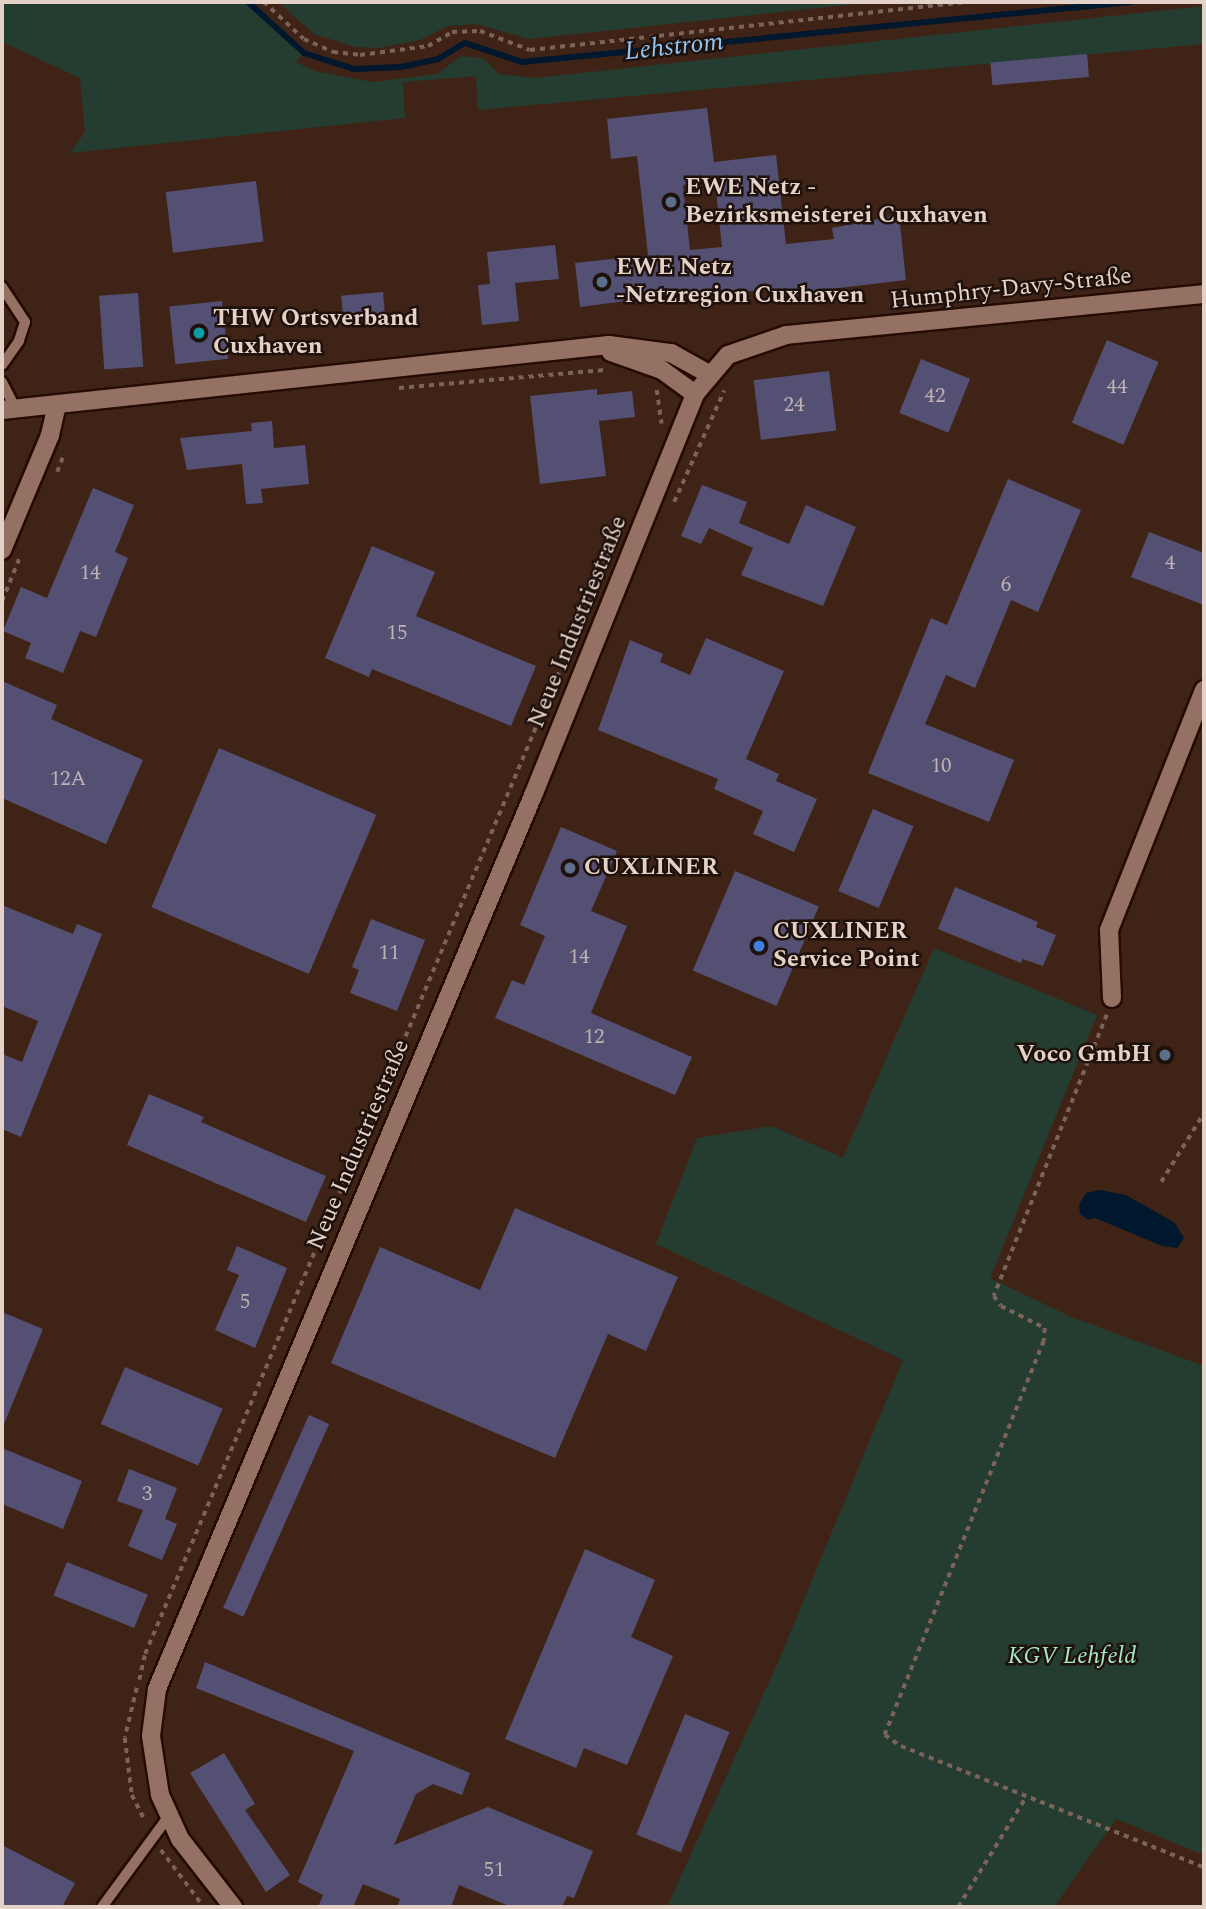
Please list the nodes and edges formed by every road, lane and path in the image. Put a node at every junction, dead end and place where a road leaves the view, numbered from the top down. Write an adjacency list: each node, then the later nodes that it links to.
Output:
1 (264, 2): 2 (path)
2 (963, 2)
3 (2, 287): 6 (lane)
4 (1204, 294): 8 (street, Humphry-Davy-Straße)
5 (594, 348): 8 (street); 12 (street); 13 (street)
6 (2, 365)
7 (614, 369): 11 (path)
8 (709, 374): 12 (street, Humphry-Davy-Straße)
9 (2, 382): 14 (lane)
10 (656, 382): 16 (path)
11 (394, 388)
12 (695, 394): 29 (street, Neue Industriestraße)
13 (57, 405): 14 (street); 20 (street)
14 (9, 410)
15 (710, 415): 19 (path)
16 (662, 427)
17 (64, 447): 18 (path)
18 (52, 483)
19 (672, 505)
20 (2, 550)
21 (22, 554): 22 (path)
22 (2, 601)
23 (1204, 690): 24 (street)
24 (1112, 998)
25 (1106, 1017): 28 (path)
26 (1204, 1113): 27 (path)
27 (1161, 1182)
28 (1026, 1797): 30 (path); 33 (path)
29 (168, 1817): 31 (lane); 32 (street, Neue Industriestraße)
30 (1204, 1867)
31 (102, 1907)
32 (233, 1907)
33 (958, 1907)
34 (1196, 1907): 35 (path)
35 (1204, 1907)

